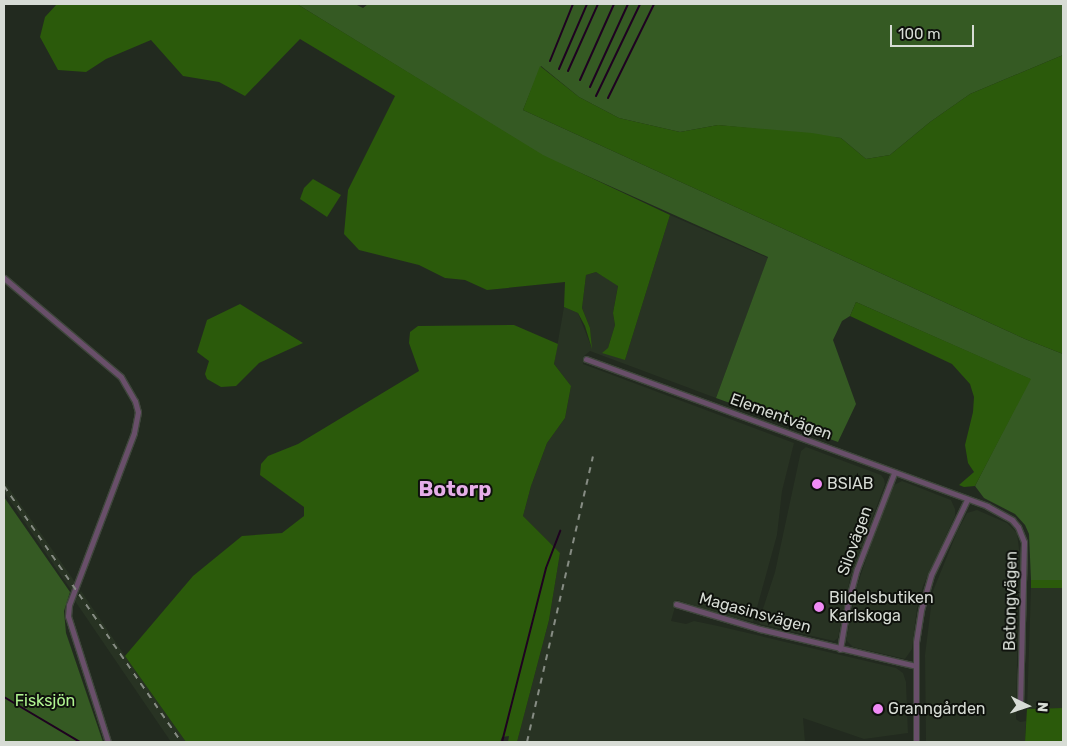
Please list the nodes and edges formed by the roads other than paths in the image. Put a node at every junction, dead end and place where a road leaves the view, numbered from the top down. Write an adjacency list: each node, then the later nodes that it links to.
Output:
1 (4, 278): 9 (street)
2 (586, 359): 3 (street, Elementvägen)
3 (894, 473): 4 (street, Elementvägen); 6 (street, Silovägen)
4 (967, 500): 7 (street); 8 (street, Betongvägen)
5 (676, 604): 6 (street, Magasinsvägen)
6 (840, 649): 7 (street, Magasinsvägen)
7 (916, 666): 10 (street)
8 (1020, 706)
9 (108, 742)
10 (916, 742)

